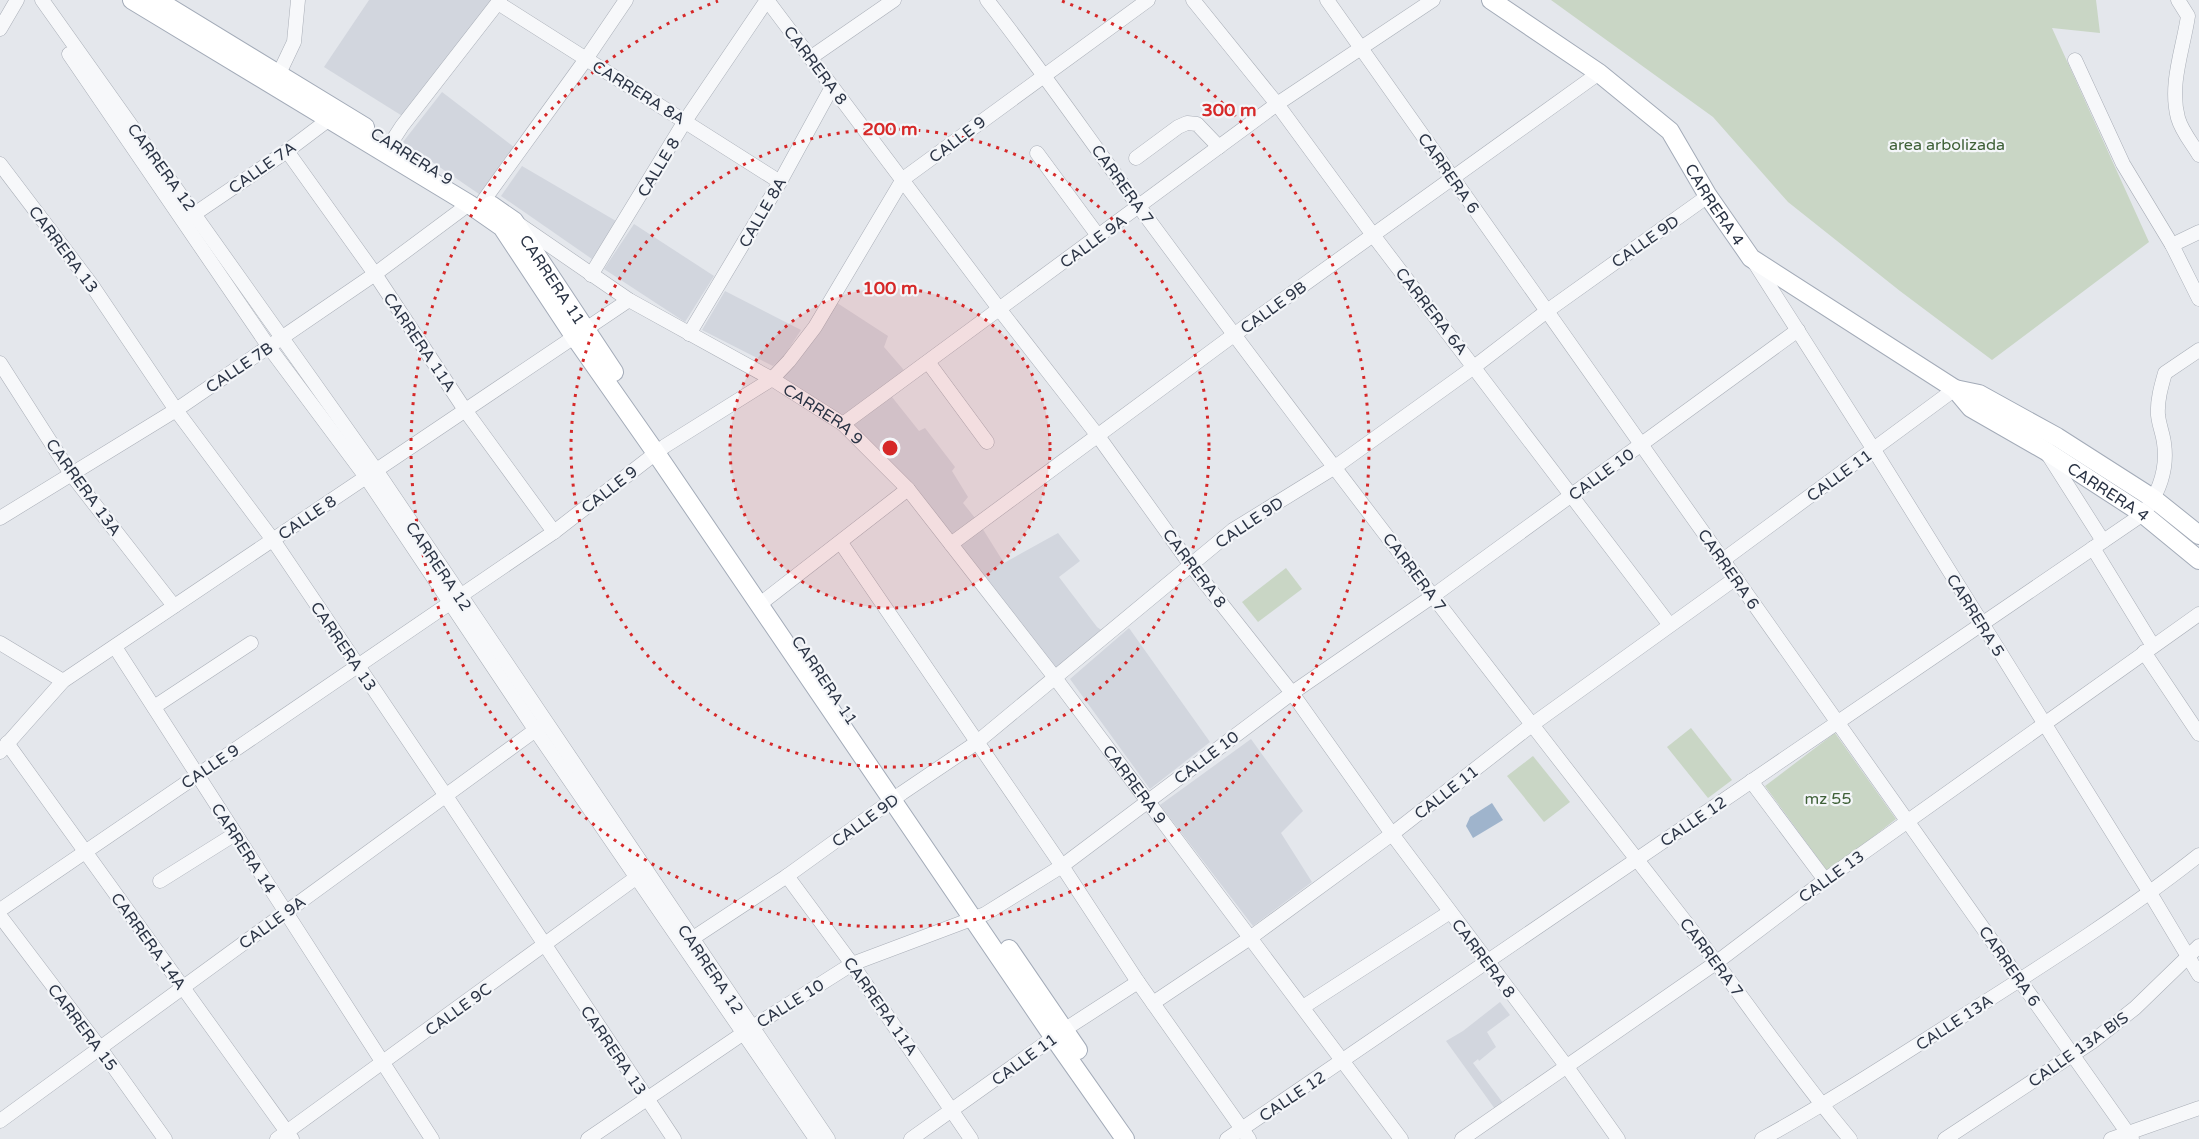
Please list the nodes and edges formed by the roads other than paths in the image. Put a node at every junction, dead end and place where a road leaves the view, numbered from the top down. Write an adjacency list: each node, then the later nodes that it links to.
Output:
1 (17, 0): 18 (street)
2 (33, 0): 43 (street, CARRERA 12)
3 (42, 0): 43 (street, CARRERA 12)
4 (132, 0): 25 (main road, CARRERA 9)
5 (157, 0): 25 (main road, CARRERA 9)
6 (298, 0): 25 (street)
7 (626, 0): 21 (street, CALLE 7B)
8 (767, 0): 20 (street, CARRERA 8); 29 (street, CALLE 8)
9 (894, 0): 20 (street)
10 (987, 0): 24 (street, CARRERA 7)
11 (1148, 0): 24 (street, CALLE 9)
12 (1193, 0): 27 (street, CARRERA 6A)
13 (1327, 0): 19 (street, CARRERA 6)
14 (1433, 0): 19 (street, CALLE 9A)
15 (1491, 0): 23 (main road, CARRERA 4)
16 (2178, 0): 34 (street)
17 (499, 1): 21 (street, CARRERA 8A); 30 (street)
18 (0, 29)
19 (1360, 47): 27 (street, CALLE 9A); 37 (street, CARRERA 6)
20 (810, 58): 26 (street, CARRERA 8)
21 (586, 59): 29 (street, CARRERA 8A); 41 (street, CALLE 7B)
22 (2075, 60): 48 (street)
23 (1599, 73): 37 (street, CALLE 9B); 40 (main road, CARRERA 4)
24 (1043, 75): 38 (street, CALLE 9); 42 (street, CARRERA 7)
25 (276, 81): 28 (main road, CARRERA 9)
26 (832, 87): 38 (street, CARRERA 8); 39 (street, CALLE 8A)
27 (1277, 104): 31 (street, CALLE 9A); 46 (street, CARRERA 6A)
28 (334, 115): 30 (main road, CARRERA 9); 32 (street, CALLE 7A); 41 (main road, CARRERA 9)
29 (685, 121): 39 (street, CARRERA 8A); 51 (street, CALLE 8)
30 (391, 143): 41 (main road, CARRERA 9)
31 (1219, 147): 35 (street); 42 (street, CALLE 9A)
32 (287, 151): 43 (street, CALLE 7A); 50 (street, CARRERA 11A)
33 (1037, 153): 47 (street)
34 (2199, 155)
35 (1136, 158)
36 (0, 164): 68 (street, CARRERA 13)
37 (1453, 178): 46 (street, CALLE 9B); 55 (street, CARRERA 6)
38 (903, 179): 54 (street, CARRERA 8); 66 (street, CALLE 9)
39 (780, 182): 58 (street, CALLE 8A)
40 (1708, 196): 49 (main road, CARRERA 4); 55 (street, CALLE 9D)
41 (476, 202): 44 (main road, CARRERA 9); 50 (street, CALLE 7B)
42 (1139, 207): 47 (street, CALLE 9A); 59 (street, CARRERA 7)
43 (189, 218): 60 (street, CARRERA 12); 61 (street, CARRERA 12)
44 (508, 224): 51 (street, CARRERA 9); 57 (main road, CARRERA 11)
45 (2199, 232): 48 (street)
46 (1373, 235): 59 (street, CALLE 9B); 65 (street, CARRERA 6A)
47 (1099, 237): 54 (street, CALLE 9A)
48 (2172, 245): 52 (street)
49 (1751, 258): 56 (street, CARRERA 5); 67 (main road, CARRERA 4)
50 (375, 274): 60 (street, CALLE 7B); 69 (street, CARRERA 11A)
51 (591, 275): 53 (street, CARRERA 9)
52 (2199, 299)
53 (629, 300): 57 (street, CALLE 8); 58 (street, CARRERA 9)
54 (1000, 310): 63 (street, CALLE 9A); 71 (street, CARRERA 8)
55 (1547, 311): 65 (street, CALLE 9D); 73 (street, CARRERA 6)
56 (1798, 330): 73 (street, CALLE 10); 75 (street, CARRERA 5)
57 (579, 333): 69 (street, CALLE 8); 74 (main road, CARRERA 11)
58 (689, 334): 66 (street, CARRERA 9)
59 (1235, 334): 71 (street, CALLE 9B); 77 (street, CARRERA 7)
60 (282, 338): 61 (street, CALLE 7B); 79 (street, CARRERA 12)
61 (269, 347): 68 (street, CALLE 7B); 79 (street, CARRERA 12)
62 (2199, 350): 82 (street, CALLE 12)
63 (928, 362): 70 (street, CALLE 9A); 72 (street)
64 (0, 363): 78 (street, CARRERA 13A)
65 (1474, 367): 77 (street, CALLE 9D); 81 (street, CARRERA 6A)
66 (772, 379): 70 (street, CARRERA 9); 74 (street, CALLE 9)
67 (1955, 389): 75 (street, CALLE 11); 76 (main road, CARRERA 4); 82 (main road, CARRERA 4)
68 (176, 410): 78 (street, CALLE 7B); 87 (street, CARRERA 13)
69 (465, 410): 79 (street, CALLE 8); 85 (street, CARRERA 11A)
70 (843, 424): 80 (street, CARRERA 9)
71 (1098, 436): 89 (street, CALLE 9B); 93 (street, CARRERA 8)
72 (987, 442)
73 (1641, 444): 81 (street, CALLE 10); 91 (street, CARRERA 6)
74 (661, 449): 85 (street, CALLE 9); 97 (main road, CARRERA 11)
75 (1874, 450): 91 (street, CALLE 11); 101 (street, CARRERA 5)
76 (2046, 451): 83 (main road, CARRERA 4); 90 (street)
77 (1335, 466): 93 (street, CALLE 9D); 95 (street, CARRERA 7)
78 (71, 474): 84 (street, CALLE 7B); 98 (street, CARRERA 13A)
79 (371, 474): 87 (street, CALLE 8); 96 (street, CARRERA 12)
80 (908, 489): 88 (street); 89 (street, CARRERA 9)
81 (1571, 495): 95 (street, CALLE 10); 100 (street, CARRERA 6A)
82 (2154, 499): 83 (street, CALLE 12); 86 (main road, CARRERA 4)
83 (2143, 514): 90 (street, CALLE 12); 92 (main road, CARRERA 4)
84 (0, 518)
85 (554, 532): 96 (street, CALLE 9)
86 (2199, 535)
87 (273, 540): 98 (street, CALLE 8); 106 (street, CARRERA 13)
88 (841, 543): 97 (street); 116 (street)
89 (951, 544): 107 (street, CARRERA 9)
90 (2098, 544): 101 (street, CALLE 12); 105 (street)
91 (1723, 560): 94 (street, CARRERA 6)
92 (2199, 560)
93 (1190, 564): 107 (street, CALLE 9D); 109 (street, CARRERA 8)
94 (1736, 578): 100 (street, CALLE 11); 111 (street, CARRERA 6)
95 (1433, 596): 109 (street, CALLE 10); 112 (street, CARRERA 7)
96 (455, 600): 106 (street, CALLE 9); 114 (street, CARRERA 12)
97 (764, 601): 121 (main road, CARRERA 11)
98 (174, 606): 104 (street, CALLE 8)
99 (2199, 614): 105 (street, CALLE 13)
100 (1669, 624): 112 (street, CALLE 11)
101 (1982, 624): 111 (street, CALLE 12); 113 (street, CARRERA 5)
102 (251, 642): 110 (street)
103 (0, 643): 108 (street)
104 (115, 647): 108 (street, CALLE 8); 110 (street, CARRERA 14)
105 (2148, 649): 113 (street, CALLE 13); 115 (street)
106 (358, 667): 118 (street, CALLE 9); 120 (street, CARRERA 13)
107 (1056, 679): 116 (street, CALLE 9D); 122 (street, CARRERA 9)
108 (63, 681): 117 (street, CALLE 8)
109 (1292, 693): 122 (street, CALLE 10); 125 (street, CARRERA 8)
110 (154, 708): 118 (street, CARRERA 14)
111 (1838, 723): 119 (street, CALLE 12); 123 (street, CARRERA 6)
112 (1533, 724): 125 (street, CALLE 11); 128 (street, CARRERA 7)
113 (2044, 724): 123 (street, CALLE 13); 134 (street, CARRERA 5)
114 (540, 727): 120 (street, CALLE 9A); 131 (street, CARRERA 12); 141 (street, CARRERA 12)
115 (2199, 734)
116 (976, 743): 121 (street, CALLE 9D); 129 (street)
117 (4, 748): 126 (street, CARRERA 14A)
118 (197, 775): 124 (street, CARRERA 14); 126 (street, CALLE 9)
119 (1751, 782): 128 (street, CALLE 12); 132 (street)
120 (446, 796): 136 (street, CALLE 9A); 142 (street, CARRERA 13)
121 (898, 796): 130 (street, CALLE 9D); 138 (main road, CARRERA 11)
122 (1148, 801): 129 (street, CALLE 10); 140 (street, CARRERA 9)
123 (1907, 821): 132 (street, CALLE 13); 149 (street, CARRERA 6)
124 (235, 834): 133 (street); 136 (street, CARRERA 14)
125 (1392, 834): 137 (street, CARRERA 8); 140 (street, CALLE 11)
126 (84, 851): 135 (street, CALLE 9); 151 (street, CARRERA 14A)
127 (2199, 855): 134 (street, CALLE 13A)
128 (1637, 859): 145 (street, CALLE 12); 146 (street, CARRERA 7)
129 (1062, 866): 138 (street, CALLE 10); 150 (street)
130 (787, 876): 141 (street, CALLE 9D); 147 (street, CARRERA 11A)
131 (637, 877): 141 (street, CARRERA 12); 142 (street, CALLE 9C)
132 (1825, 880): 146 (street, CALLE 13)
133 (160, 881)
134 (2150, 893): 144 (street, CARRERA 5); 149 (street, CALLE 13A)
135 (0, 910)
136 (286, 912): 151 (street, CALLE 9A); 159 (street, CARRERA 14)
137 (1450, 912): 145 (street, CARRERA 8); 153 (street)
138 (978, 915): 147 (street, CALLE 10); 155 (main road, CARRERA 11)
139 (0, 916): 156 (street, CARRERA 15)
140 (1250, 938): 152 (street, CALLE 11); 153 (street, CARRERA 9)
141 (686, 942): 154 (street, CARRERA 12)
142 (544, 945): 159 (street, CALLE 9C); 161 (street, CARRERA 13)
143 (2199, 946): 144 (street, CALLE 13A BIS)
144 (2187, 955): 148 (street, CARRERA 5); 157 (street, CALLE 13A BIS)
145 (1487, 962): 158 (street, CALLE 12); 160 (street, CARRERA 8)
146 (1717, 962): 160 (street, CALLE 13); 162 (street, CARRERA 7)
147 (852, 964): 154 (street, CALLE 10); 164 (street, CARRERA 11A)
148 (2199, 975)
149 (2019, 980): 157 (street, CARRERA 6); 162 (street, CALLE 13A)
150 (1138, 982): 152 (street); 155 (street, CALLE 11)
151 (183, 987): 156 (street, CALLE 9A); 168 (street, CARRERA 14A)
152 (1153, 1003): 166 (street)
153 (1303, 1007): 158 (street, CARRERA 9)
154 (746, 1031): 161 (street, CALLE 10); 173 (street, CARRERA 12); 174 (street, CARRERA 12)
155 (1060, 1034): 164 (street, CALLE 11); 177 (main road, CARRERA 11); 178 (main road, CARRERA 11)
156 (100, 1048): 165 (street, CALLE 9A); 169 (street, CARRERA 15)
157 (2072, 1055): 167 (street, CARRERA 6); 185 (street, CALLE 13A BIS)
158 (1343, 1061): 166 (street, CALLE 12); 180 (street, CARRERA 9)
159 (383, 1064): 168 (street, CALLE 9C); 170 (street, CARRERA 14)
160 (1567, 1067): 181 (street, CALLE 13); 182 (street, CARRERA 8)
161 (646, 1098): 171 (street, CALLE 10); 172 (street, CARRERA 13)
162 (1822, 1106): 183 (street, CALLE 13A); 184 (street, CARRERA 7)
163 (2199, 1108): 167 (street)
164 (952, 1110): 175 (street, CALLE 11); 176 (street, CARRERA 11A)
165 (0, 1121)
166 (1245, 1134): 179 (street, CALLE 12)
167 (2129, 1136): 186 (street)
168 (285, 1137)
169 (165, 1139)
170 (432, 1139)
171 (588, 1139)
172 (674, 1139)
173 (816, 1139)
174 (828, 1139)
175 (911, 1139)
176 (970, 1139)
177 (1125, 1139)
178 (1138, 1139)
179 (1227, 1139)
180 (1401, 1139)
181 (1462, 1139)
182 (1618, 1139)
183 (1762, 1139)
184 (1850, 1139)
185 (1945, 1139)
186 (2111, 1139)

